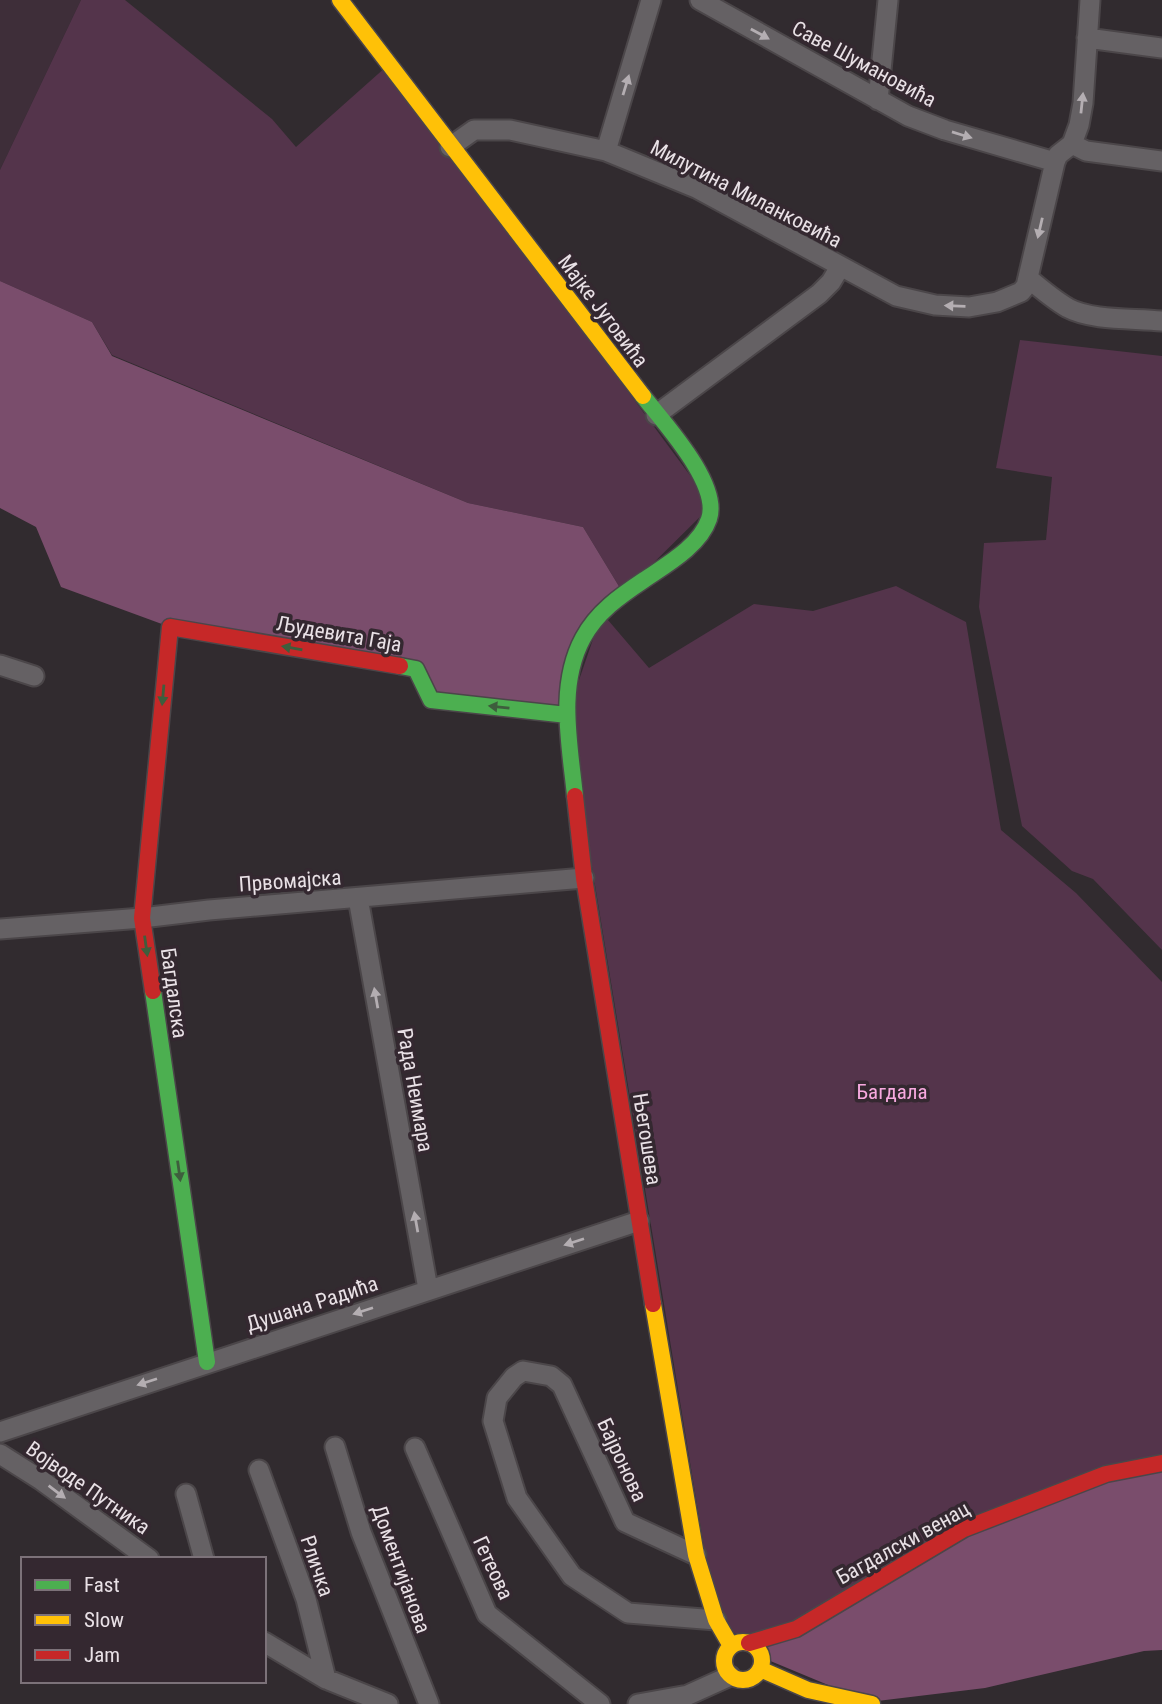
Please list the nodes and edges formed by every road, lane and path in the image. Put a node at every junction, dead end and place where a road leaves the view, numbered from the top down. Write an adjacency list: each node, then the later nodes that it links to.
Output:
1 (340, 0): 10 (street, Мајке Југовића)
2 (651, 0): 11 (street, one-way to 2)
3 (700, 0): 8 (street, Саве Шумановића, one-way to 8)
4 (888, 0): 8 (street)
5 (1090, 0): 6 (street)
6 (1087, 38): 7 (street); 9 (street, one-way to 6)
7 (1162, 48)
8 (878, 100): 13 (street, Саве Шумановића, one-way to 13)
9 (1072, 144): 12 (street); 13 (street)
10 (450, 147): 11 (street, Милутина Миланковића); 17 (street, Мајке Југовића)
11 (606, 151): 14 (street, Милутина Миланковића)
12 (1162, 161)
13 (1055, 162): 15 (street, one-way to 15)
14 (840, 267): 15 (street, Милутина Миланковића, one-way to 14); 17 (street)
15 (1024, 285): 16 (street)
16 (1162, 321)
17 (656, 415): 19 (street, Мајке Југовића)
18 (170, 627): 22 (street, Људевита Гаја, one-way to 18); 25 (street, Багдалска, one-way to 25)
19 (585, 633): 22 (street, Његошева)
20 (0, 665): 21 (street)
21 (34, 676)
22 (567, 715): 23 (street, Његошева)
23 (584, 878): 24 (street, Првомајска); 27 (street, Његошева)
24 (358, 898): 25 (street, Првомајска); 28 (street, Рада Неимара, one-way to 24)
25 (142, 918): 26 (street, Првомајска); 29 (street, Багдалска, one-way to 29)
26 (0, 929)
27 (639, 1221): 28 (street, Душана Радића, one-way to 28); 37 (street, Његошева)
28 (428, 1289): 29 (street, Душана Радића, one-way to 29)
29 (206, 1362): 30 (street, Душана Радића, one-way to 30)
30 (0, 1432)
31 (335, 1447): 48 (street, Доментијанова)
32 (415, 1448): 49 (street, Гетеова)
33 (0, 1454): 38 (street, Војводе Путника, one-way to 38)
34 (1162, 1463): 42 (street, Багдалски венац)
35 (259, 1469): 46 (street, Рличка)
36 (186, 1493): 39 (street)
37 (696, 1555): 40 (street, Његошева); 40 (street, Бајронова)
38 (146, 1557)
39 (203, 1557)
40 (716, 1620): 43 (street, Његошева)
41 (266, 1643): 46 (street)
42 (749, 1643): 43 (street); 44 (street)
43 (731, 1646): 45 (street)
44 (760, 1670): 45 (street); 51 (street)
45 (730, 1676): 50 (street)
46 (326, 1679): 47 (street)
47 (388, 1704)
48 (429, 1704)
49 (600, 1704)
50 (638, 1704)
51 (872, 1704)

